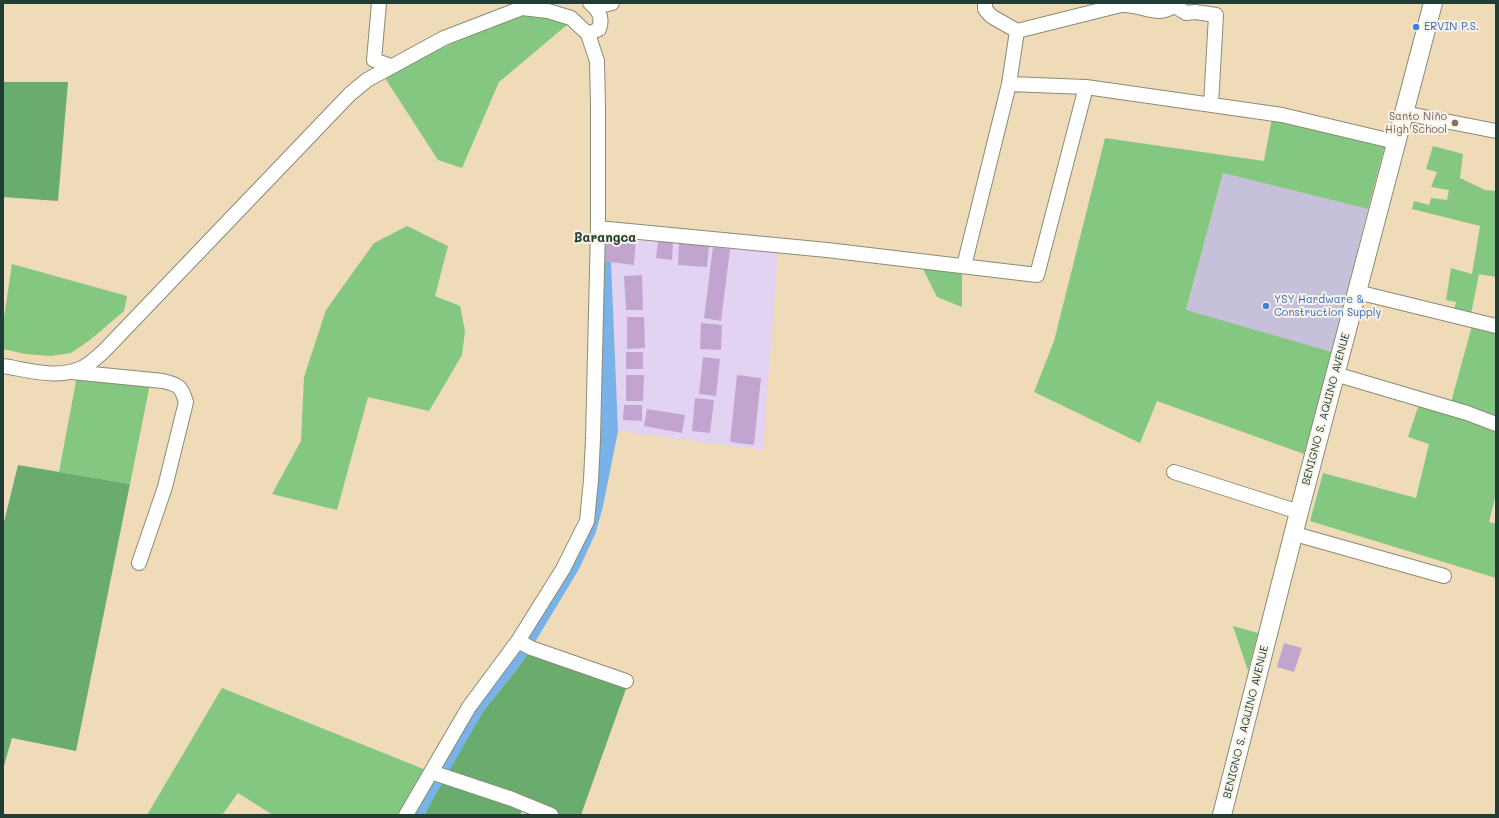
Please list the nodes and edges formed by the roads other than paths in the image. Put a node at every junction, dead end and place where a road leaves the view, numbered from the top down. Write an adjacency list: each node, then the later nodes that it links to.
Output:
1 (379, 3): 8 (street)
2 (612, 3): 5 (street)
3 (985, 3): 6 (street)
4 (1434, 3): 12 (main road, BENIGNO S. AQUINO AVENUE)
5 (592, 5): 7 (street)
6 (1017, 31): 9 (street); 11 (street)
7 (588, 34): 8 (street); 15 (street)
8 (391, 66): 20 (street)
9 (1009, 84): 10 (street); 16 (street)
10 (1086, 87): 11 (street); 16 (street)
11 (1211, 105): 14 (street)
12 (1404, 112): 13 (street); 14 (main road, BENIGNO S. AQUINO AVENUE)
13 (1496, 131)
14 (1396, 142): 17 (main road, BENIGNO S. AQUINO AVENUE)
15 (598, 228): 16 (street); 28 (street)
16 (964, 266)
17 (1357, 292): 18 (street); 21 (main road, BENIGNO S. AQUINO AVENUE)
18 (1496, 326)
19 (3, 366): 20 (street)
20 (71, 371): 26 (street)
21 (1335, 374): 22 (street); 24 (main road, BENIGNO S. AQUINO AVENUE)
22 (1496, 424)
23 (1174, 472): 24 (street)
24 (1299, 512): 25 (main road, BENIGNO S. AQUINO AVENUE)
25 (1295, 534): 27 (street); 33 (main road, BENIGNO S. AQUINO AVENUE)
26 (139, 563)
27 (1444, 576)
28 (518, 641): 29 (street); 30 (street)
29 (626, 681)
30 (431, 772): 31 (street); 32 (street)
31 (406, 815)
32 (550, 815)
33 (1222, 815)

